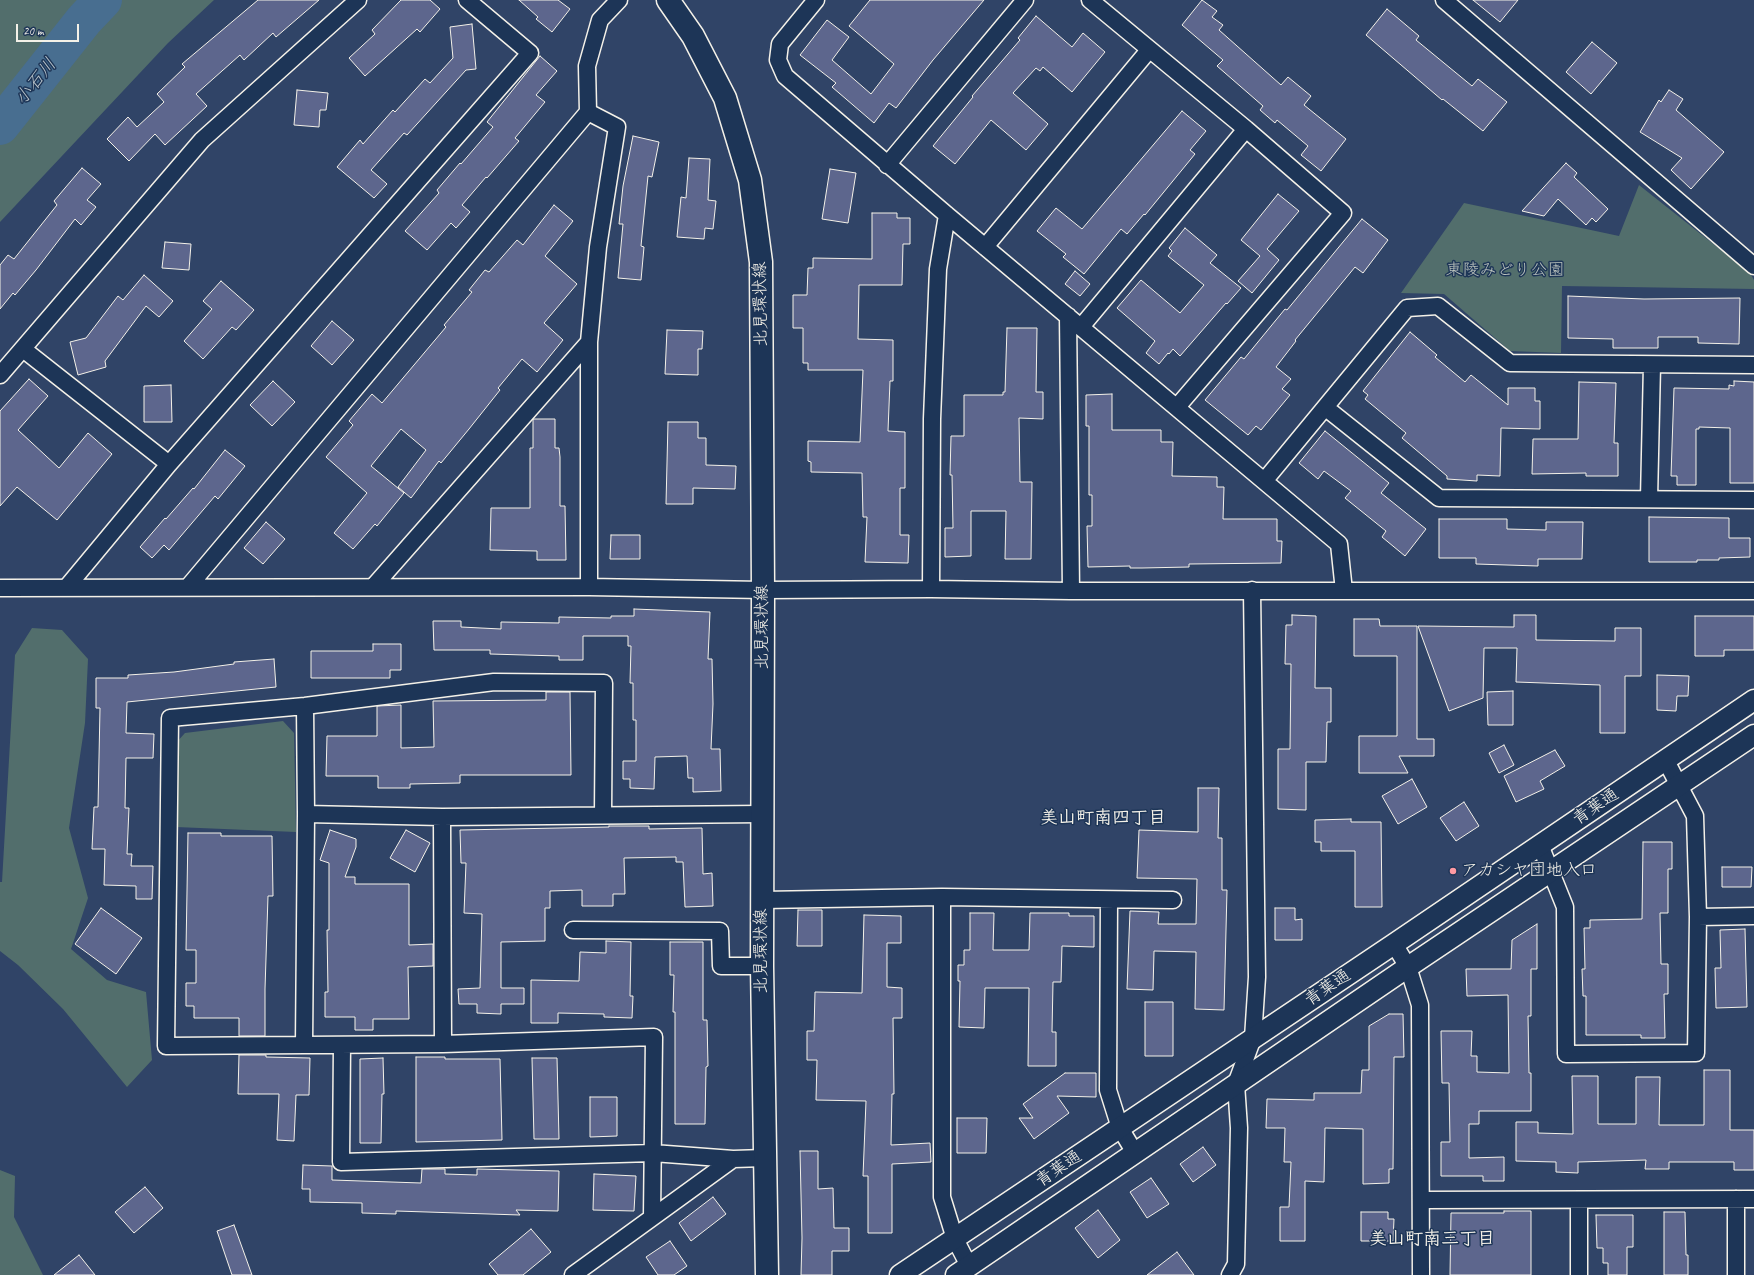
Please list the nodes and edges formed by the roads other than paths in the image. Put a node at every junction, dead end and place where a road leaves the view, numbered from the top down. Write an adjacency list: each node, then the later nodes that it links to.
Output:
1 (358, 0): 19 (street)
2 (467, 0): 25 (street)
3 (620, 0): 10 (street)
4 (668, 0): 35 (main road, 北見環状線)
5 (816, 0): 12 (street)
6 (1025, 0): 12 (street)
7 (1090, 0): 9 (street)
8 (1444, 0): 15 (street)
9 (1149, 50): 11 (street); 14 (street)
10 (588, 112): 18 (street); 29 (street)
11 (1246, 129): 17 (street); 23 (street)
12 (887, 165): 13 (street)
13 (947, 215): 14 (street); 34 (street)
14 (985, 247): 16 (street)
15 (1754, 266)
16 (1068, 316): 17 (street); 37 (street)
17 (1081, 327): 23 (street)
18 (589, 342): 30 (street); 31 (street)
19 (23, 349): 22 (street); 25 (street)
20 (1652, 365): 21 (street); 24 (street); 27 (street)
21 (1754, 365)
22 (0, 375)
23 (1177, 407): 26 (street)
24 (1326, 408): 26 (street); 27 (street)
25 (169, 464): 33 (street)
26 (1265, 480): 38 (street)
27 (1649, 499): 28 (street)
28 (1754, 500)
29 (188, 587): 30 (street); 33 (street)
30 (373, 587): 31 (street)
31 (589, 587): 35 (street)
32 (0, 588): 33 (street)
33 (66, 588)
34 (931, 588): 35 (street); 37 (street)
35 (763, 590): 46 (main road, 北見環状線)
36 (1252, 590): 37 (street); 38 (street); 61 (street)
37 (1071, 591)
38 (1344, 591): 39 (street)
39 (1754, 591)
40 (1754, 700): 43 (street, 青葉通)
41 (305, 706): 45 (street); 47 (street); 64 (street)
42 (1754, 735): 44 (street, 青葉通)
43 (1665, 759): 44 (street); 49 (street, 青葉通)
44 (1680, 786): 50 (street, 青葉通); 56 (street)
45 (306, 814): 48 (street); 64 (street)
46 (762, 814): 47 (street); 52 (main road, 北見環状線)
47 (603, 815): 48 (street)
48 (442, 817): 62 (street)
49 (1540, 845): 50 (street); 58 (street, 青葉通)
50 (1551, 872): 56 (street); 60 (street, 青葉通)
51 (942, 897): 52 (street); 53 (street); 76 (street)
52 (762, 900): 59 (main road, 北見環状線)
53 (1109, 900): 54 (street); 66 (street)
54 (1173, 900)
55 (1754, 916): 56 (street)
56 (1698, 917)
57 (573, 930): 59 (street)
58 (1394, 944): 60 (street); 61 (street, 青葉通)
59 (762, 966): 70 (main road, 北見環状線)
60 (1408, 967): 65 (street, 青葉通); 73 (street)
61 (1253, 1038): 65 (street); 66 (street, 青葉通)
62 (443, 1044): 63 (street); 67 (street)
63 (342, 1045): 64 (street); 67 (street)
64 (304, 1046)
65 (1236, 1084): 68 (street, 青葉通); 81 (street)
66 (1120, 1128): 68 (street); 76 (street, 青葉通)
67 (653, 1152): 69 (street); 75 (street)
68 (1135, 1153): 77 (street, 青葉通)
69 (733, 1158): 70 (street); 75 (street)
70 (765, 1158): 79 (main road, 北見環状線)
71 (1736, 1199): 72 (street); 74 (street); 84 (street)
72 (1754, 1199)
73 (1421, 1200): 74 (street); 82 (street)
74 (1579, 1200): 83 (street)
75 (652, 1217): 78 (street)
76 (955, 1239): 77 (street); 80 (street, 青葉通)
77 (963, 1271)
78 (573, 1275)
79 (766, 1275)
80 (900, 1275)
81 (1230, 1275)
82 (1421, 1275)
83 (1579, 1275)
84 (1736, 1275)

